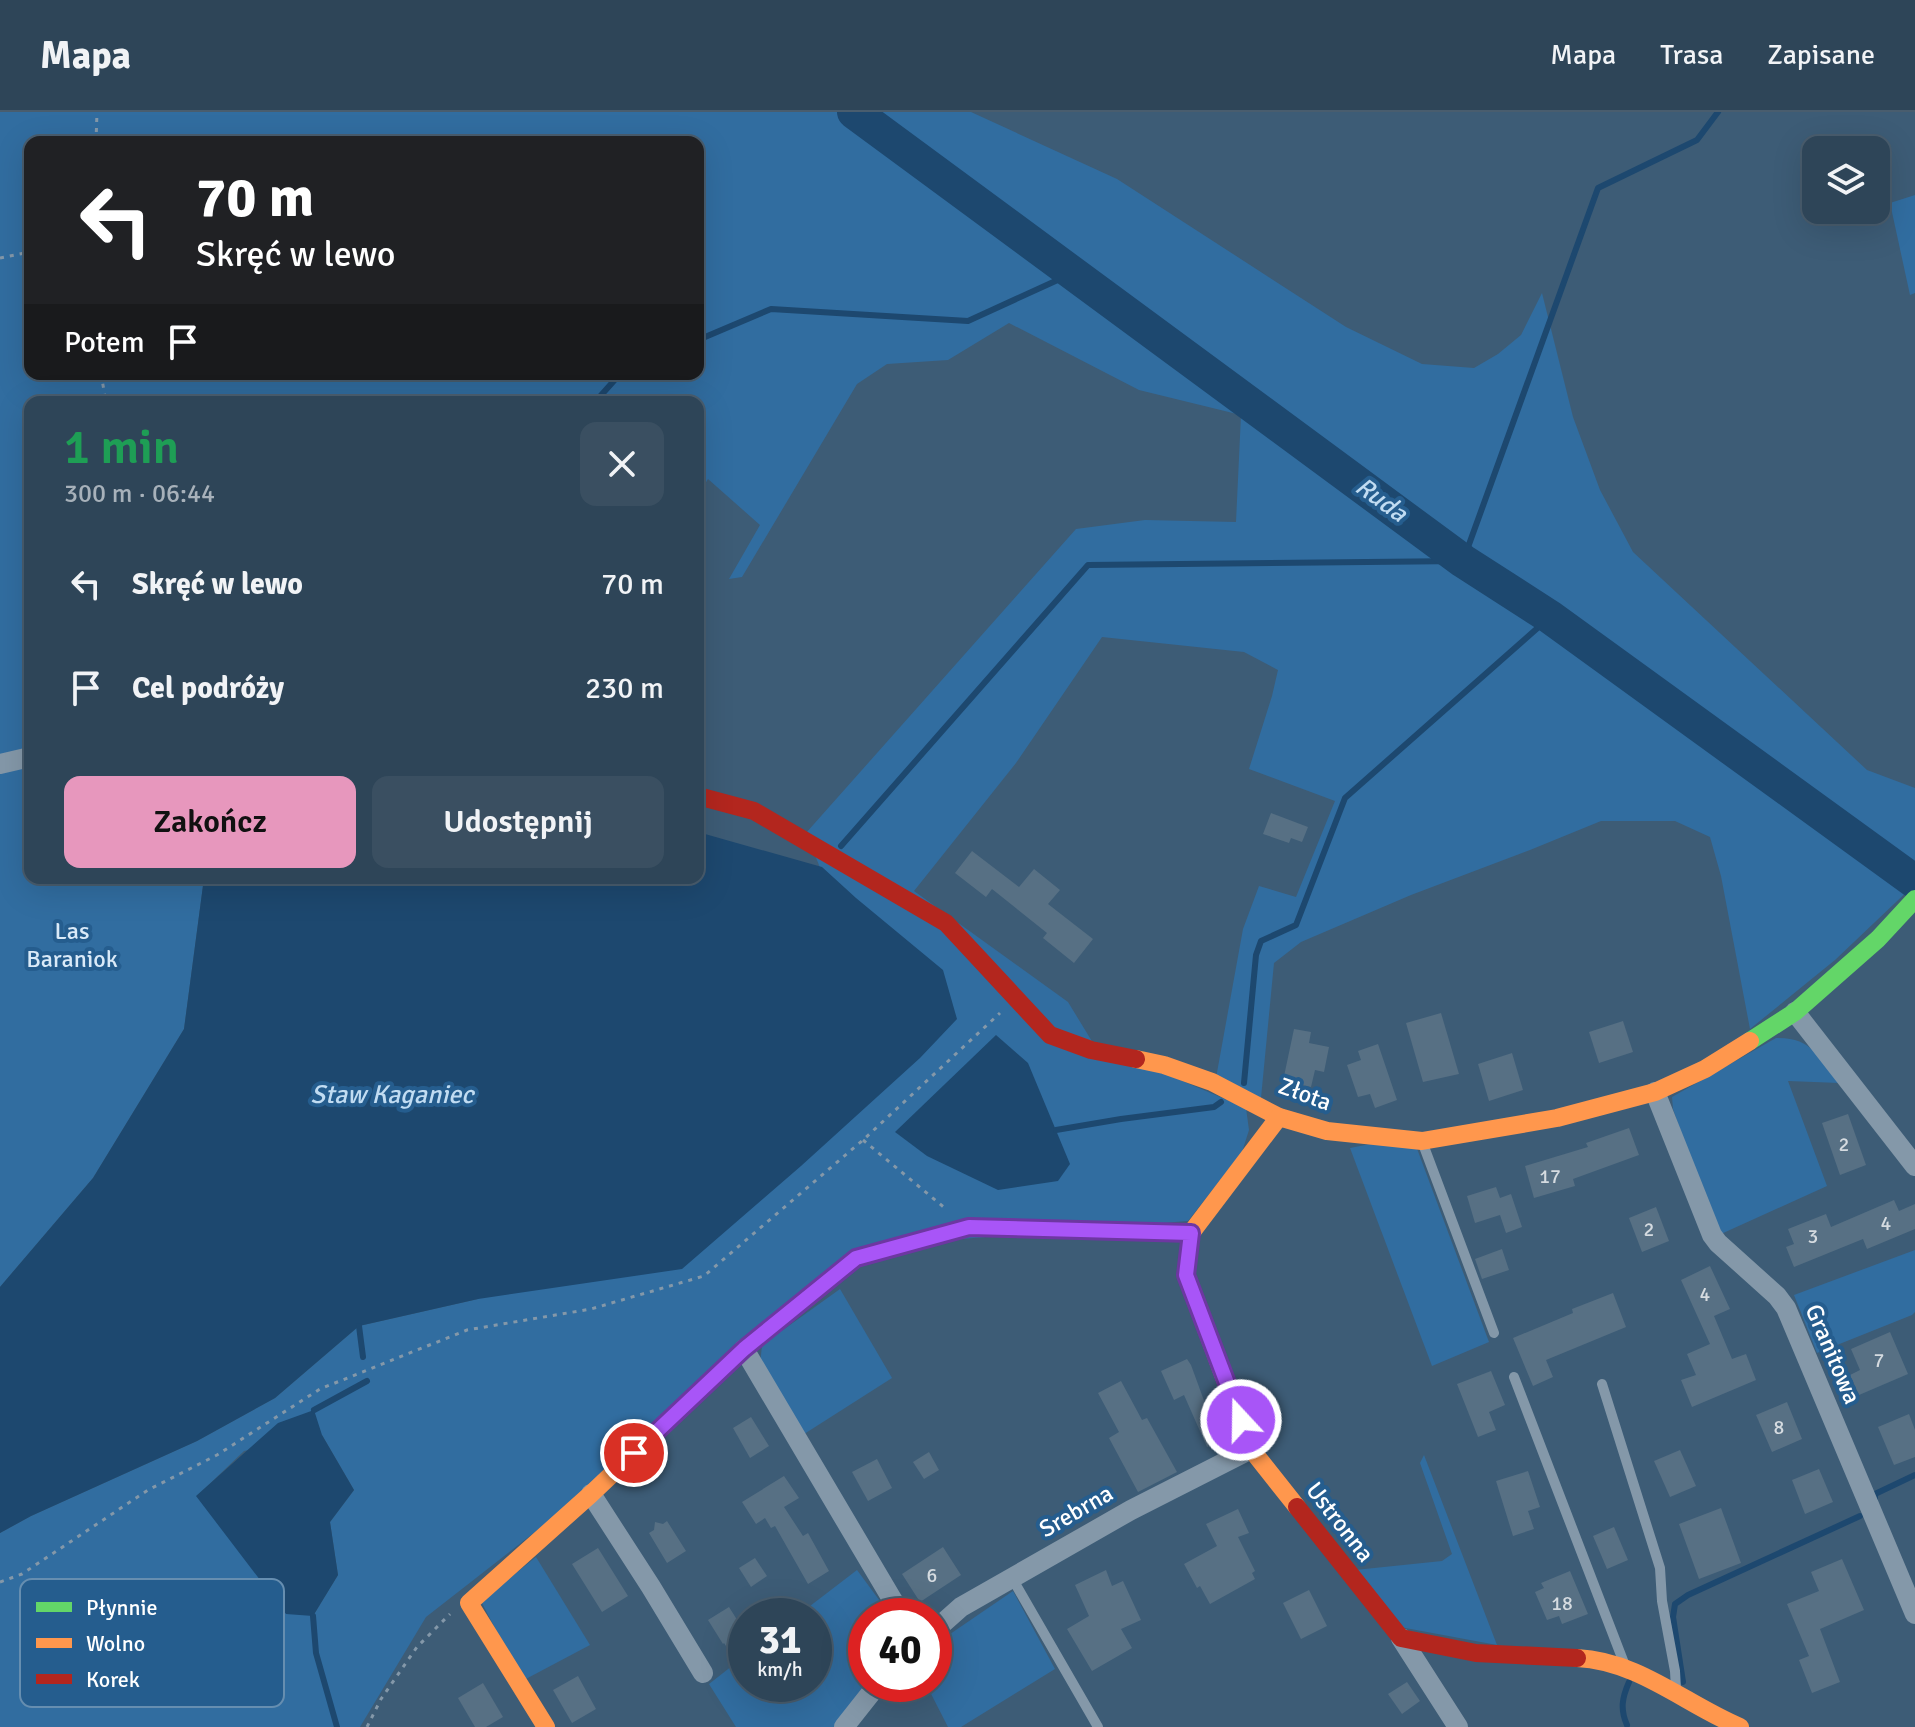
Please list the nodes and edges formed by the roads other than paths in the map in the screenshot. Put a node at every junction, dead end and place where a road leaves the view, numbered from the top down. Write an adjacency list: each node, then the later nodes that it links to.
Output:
1 (24, 758): 2 (street)
2 (0, 764)
3 (704, 798): 7 (street, Złota)
4 (1915, 899): 5 (street, Złota)
5 (1795, 1012): 6 (street, Złota); 9 (street)
6 (1655, 1092): 8 (street, Złota); 19 (street, Granitowa)
7 (1279, 1117): 8 (street, Złota); 10 (street)
8 (1422, 1141): 11 (lane)
9 (1915, 1166)
10 (1191, 1233): 12 (street); 15 (street, Ustronna)
11 (1494, 1333)
12 (744, 1349): 16 (street); 18 (street)
13 (1514, 1377): 22 (lane)
14 (1602, 1384): 24 (lane)
15 (1251, 1449): 17 (street, Srebrna); 21 (street, Ustronna)
16 (591, 1494): 23 (street); 26 (street)
17 (1012, 1578): 20 (street, Srebrna); 28 (lane)
18 (891, 1598)
19 (1915, 1614)
20 (952, 1615)
21 (1401, 1638): 22 (street); 29 (street)
22 (1626, 1668): 24 (street)
23 (703, 1673)
24 (1677, 1695): 30 (street)
25 (864, 1702): 27 (street)
26 (546, 1727)
27 (844, 1727)
28 (1098, 1727)
29 (1458, 1727)
30 (1740, 1727)

